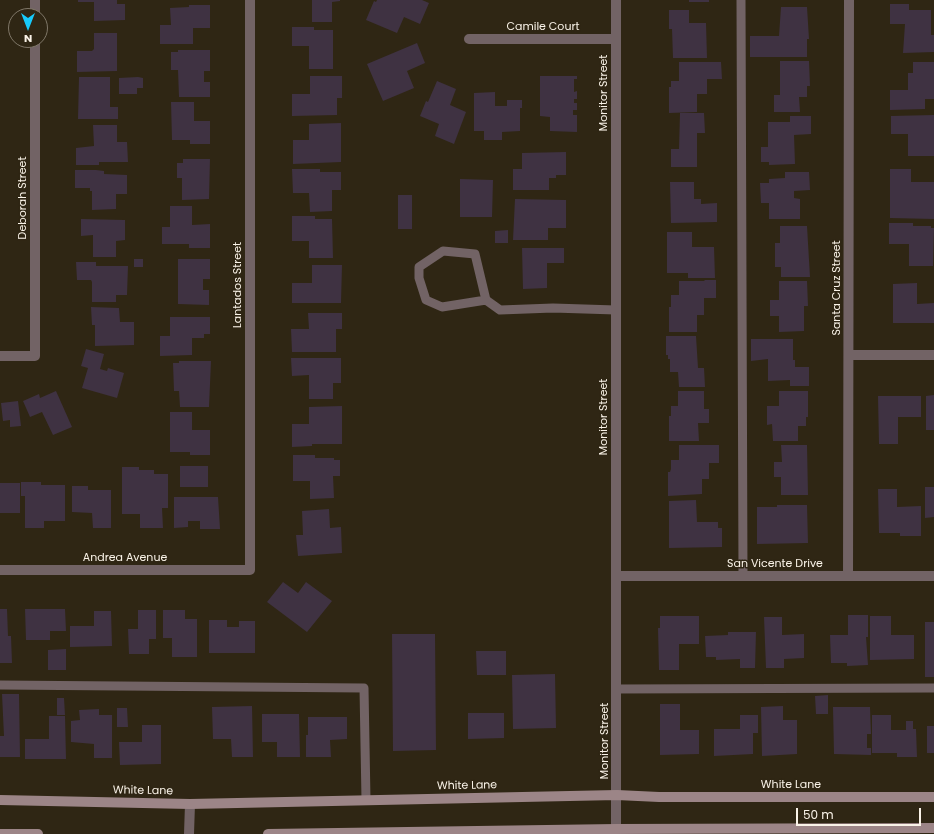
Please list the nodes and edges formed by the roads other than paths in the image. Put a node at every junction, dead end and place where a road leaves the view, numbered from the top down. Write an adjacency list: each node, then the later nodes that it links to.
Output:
1 (250, 0): 14 (street, Lantados Street)
2 (616, 0): 6 (street, Monitor Street)
3 (741, 0): 16 (lane)
4 (849, 0): 10 (street, Santa Cruz Street)
5 (469, 39): 6 (street, Camile Court)
6 (616, 39): 9 (street, Monitor Street)
7 (35, 48): 12 (street, Deborah Street)
8 (486, 300): 8 (lane); 9 (lane)
9 (616, 310): 15 (street, Monitor Street)
10 (849, 355): 11 (street); 17 (street, Santa Cruz Street)
11 (934, 355)
12 (0, 356)
13 (0, 570): 14 (street, Andrea Avenue)
14 (250, 570)
15 (616, 576): 16 (street, San Vicente Drive); 21 (street, Monitor Street)
16 (743, 576): 17 (street, San Vicente Drive)
17 (848, 576): 18 (street, San Vicente Drive)
18 (934, 576)
19 (0, 685): 25 (lane)
20 (934, 688): 21 (lane)
21 (616, 689): 22 (street, Monitor Street)
22 (617, 795): 23 (main road, White Lane); 25 (main road, White Lane); 28 (street, Monitor Street)
23 (934, 797)
24 (0, 800): 26 (main road, White Lane)
25 (366, 800): 26 (main road, White Lane)
26 (190, 804): 31 (street)
27 (934, 828): 28 (main road)
28 (616, 832): 32 (main road)
29 (0, 834): 30 (main road)
30 (38, 834)
31 (189, 834)
32 (268, 834)

